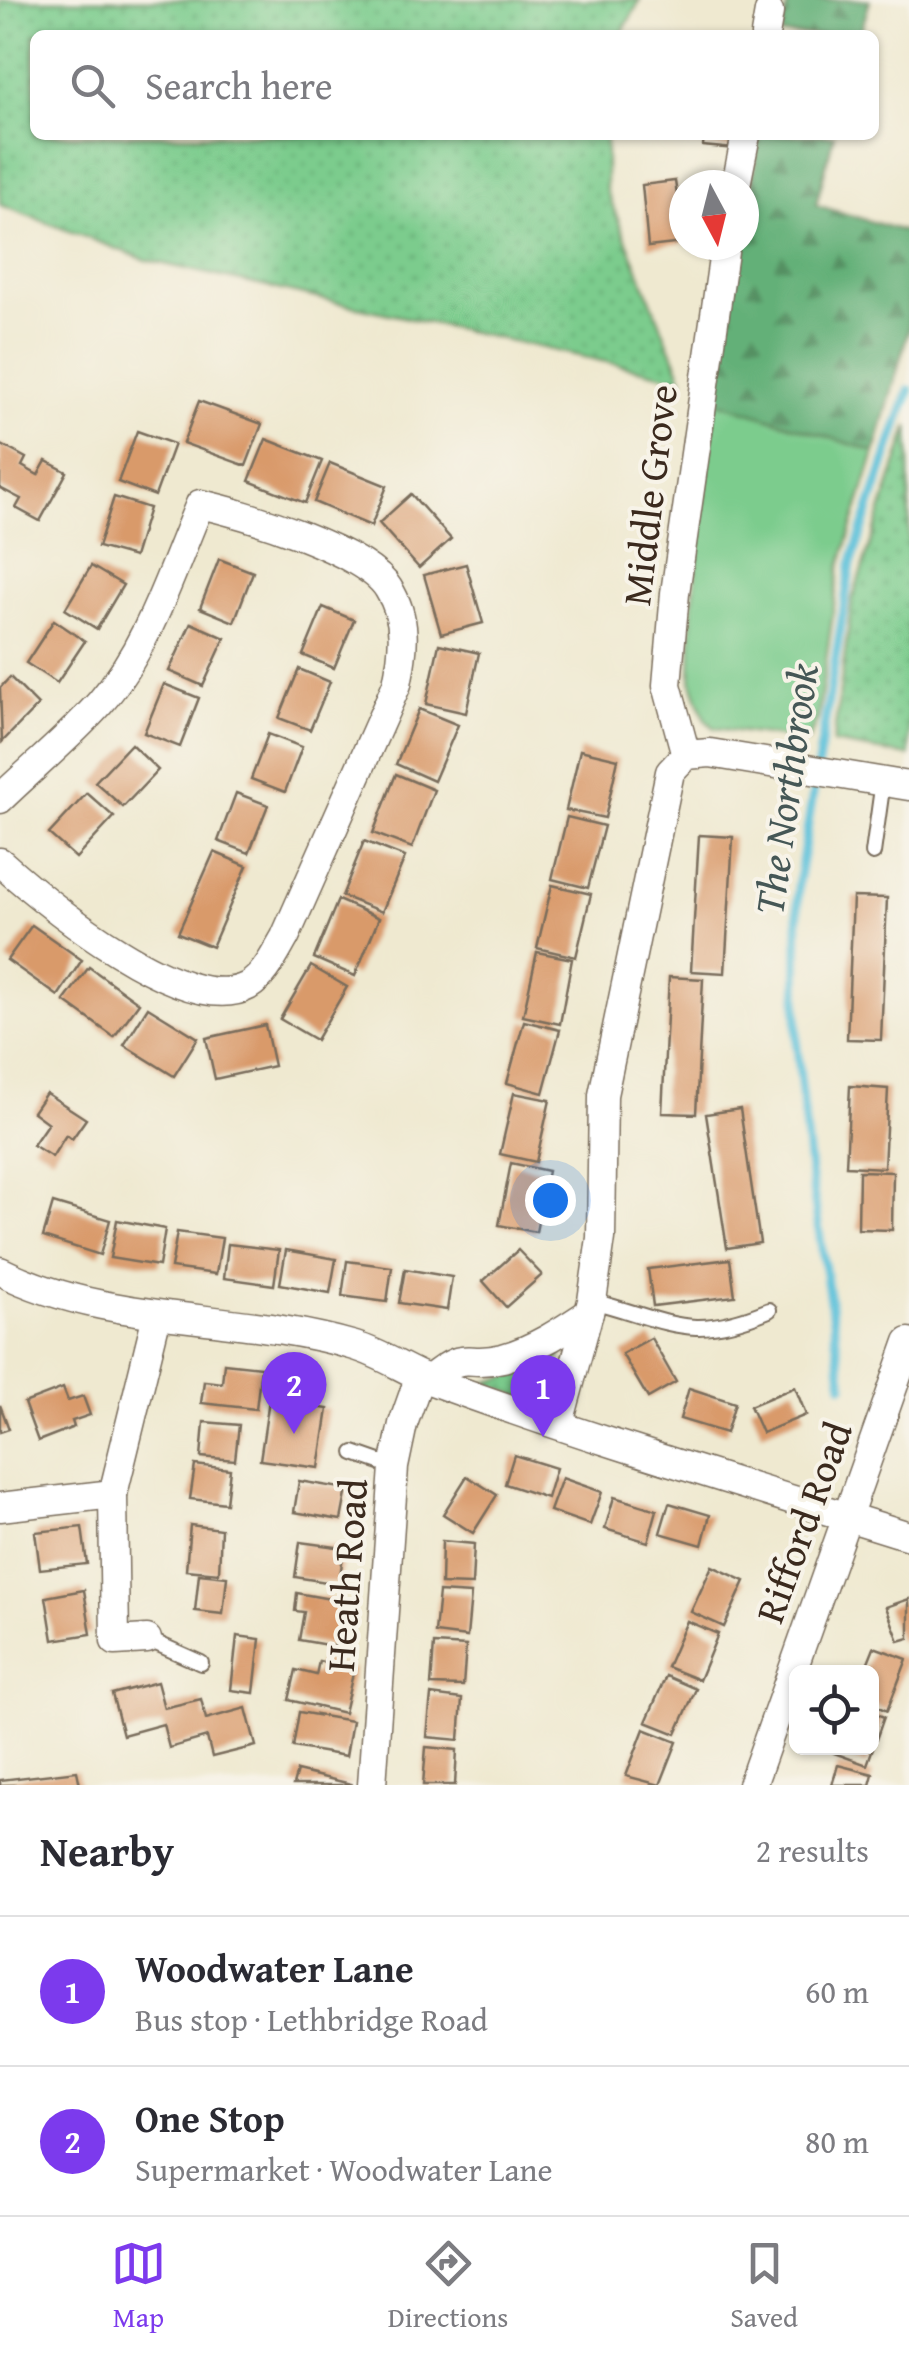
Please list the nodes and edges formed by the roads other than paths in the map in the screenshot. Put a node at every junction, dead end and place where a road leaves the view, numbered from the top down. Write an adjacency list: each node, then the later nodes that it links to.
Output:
1 (745, 140): 2 (street)
2 (739, 170)
3 (724, 260): 4 (street, Middle Grove)
4 (686, 755): 5 (street); 10 (street)
5 (896, 784): 7 (lane)
6 (0, 799): 8 (street)
7 (873, 854)
8 (0, 862)
9 (0, 1270): 12 (street)
10 (591, 1307): 11 (lane); 14 (street); 15 (street)
11 (769, 1310)
12 (156, 1315): 14 (street); 18 (street)
13 (909, 1342): 20 (street, Rifford Road)
14 (424, 1378): 15 (street); 17 (street, Heath Road)
15 (559, 1422): 20 (street)
16 (354, 1453): 17 (lane)
17 (394, 1467): 24 (street, Heath Road)
18 (113, 1494): 19 (street); 22 (street)
19 (0, 1507)
20 (847, 1516): 21 (street); 25 (street, Rifford Road)
21 (909, 1536)
22 (146, 1639): 23 (lane)
23 (202, 1664)
24 (372, 1785)
25 (752, 1785)

